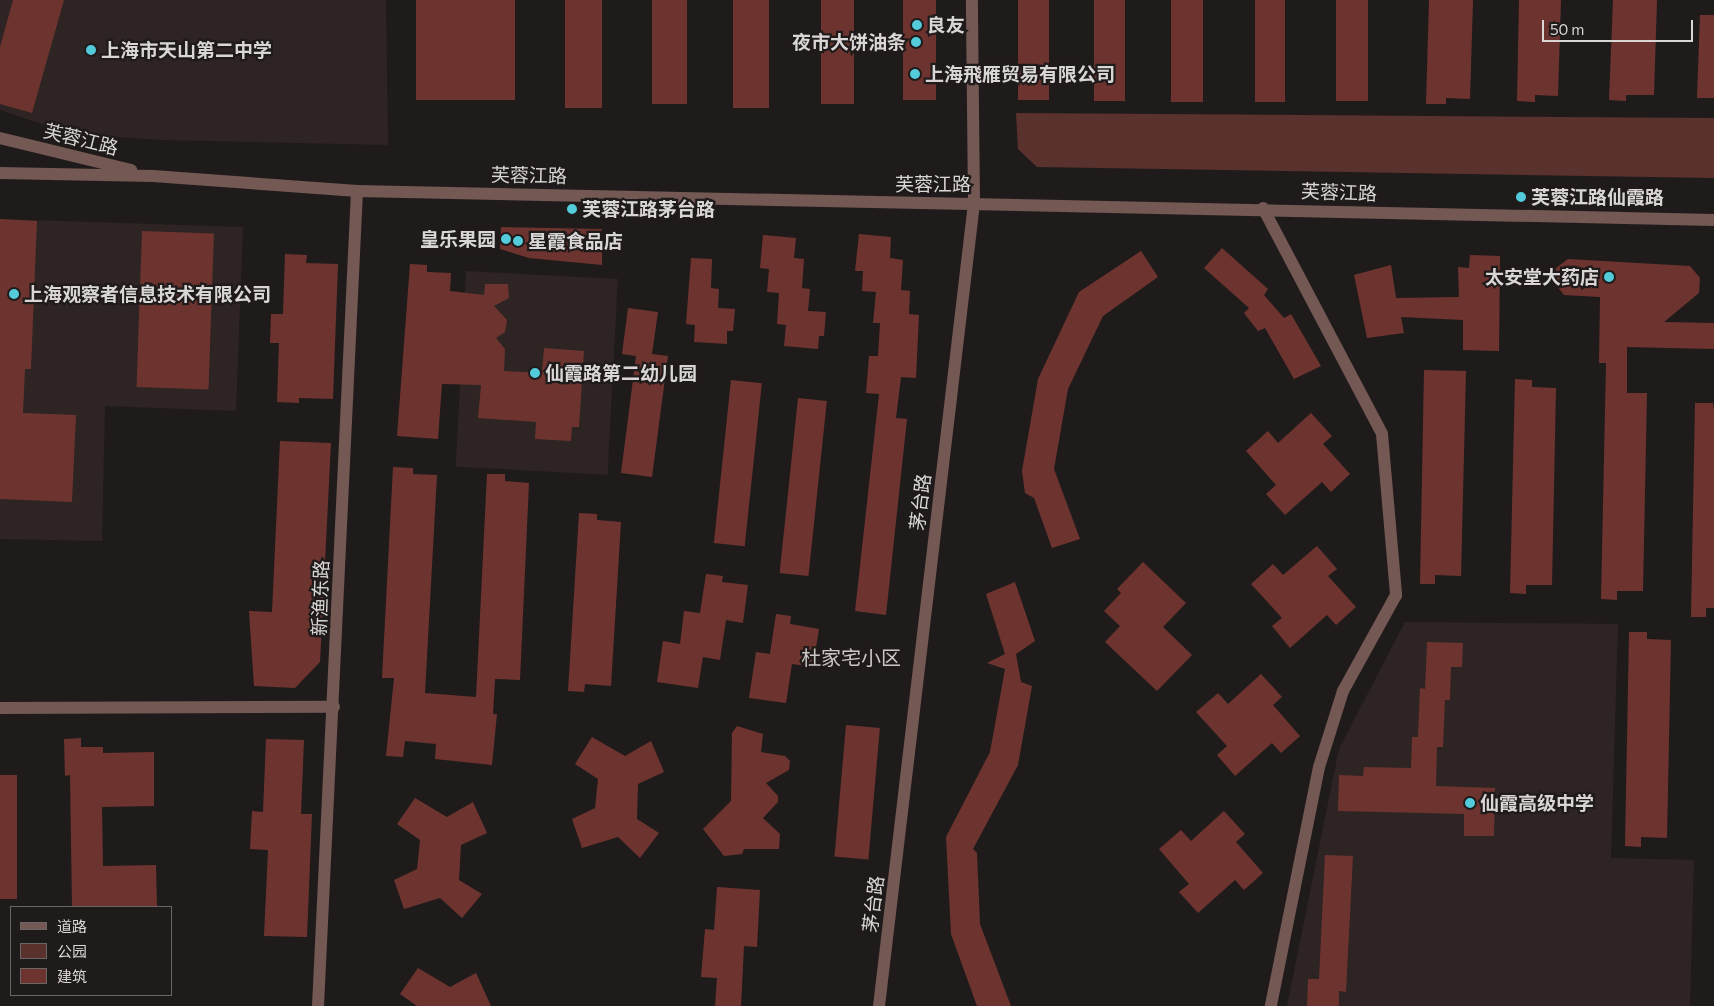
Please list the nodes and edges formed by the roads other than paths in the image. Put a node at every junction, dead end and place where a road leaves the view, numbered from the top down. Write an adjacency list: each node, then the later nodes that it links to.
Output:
1 (972, 0): 6 (street, 茅台路)
2 (0, 138): 4 (street, 芙蓉江路)
3 (0, 173): 4 (street, 芙蓉江路)
4 (153, 176): 5 (street, 芙蓉江路)
5 (357, 191): 6 (street, 芙蓉江路); 9 (street, 新渔东路)
6 (974, 203): 7 (street, 芙蓉江路); 12 (street, 茅台路)
7 (1263, 208): 8 (street, 芙蓉江路); 13 (street)
8 (1714, 220)
9 (334, 707): 10 (street); 11 (street, 新渔东路)
10 (0, 708)
11 (318, 1006)
12 (879, 1006)
13 (1271, 1006)

